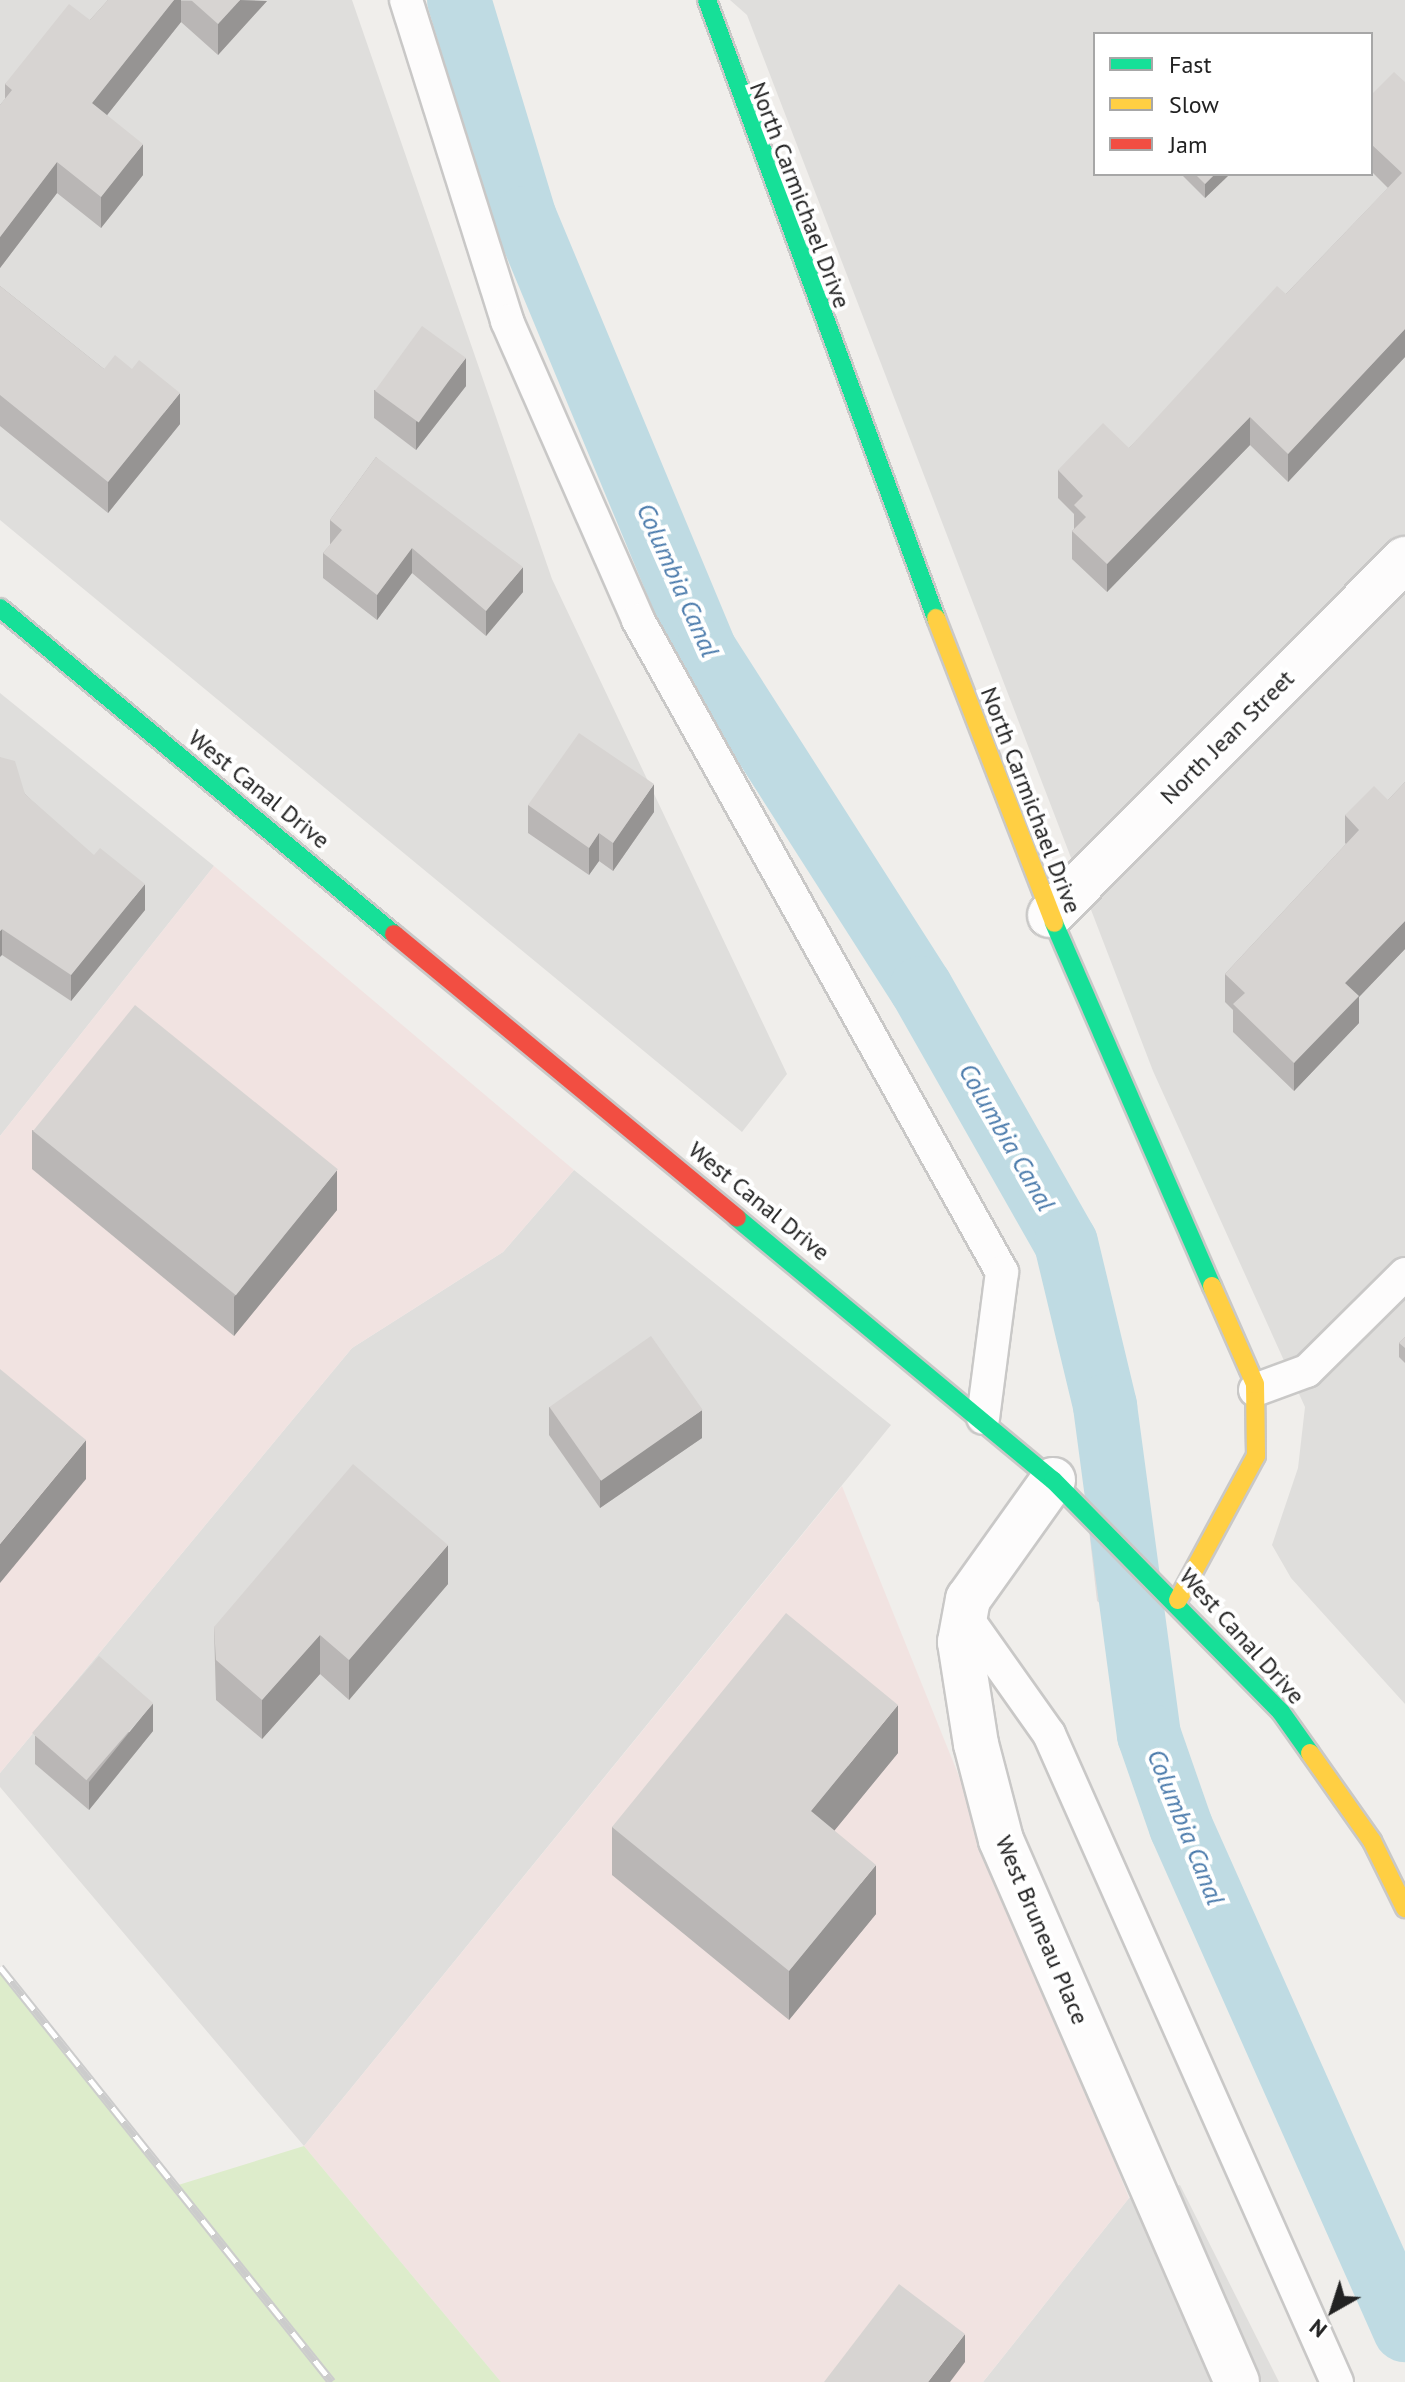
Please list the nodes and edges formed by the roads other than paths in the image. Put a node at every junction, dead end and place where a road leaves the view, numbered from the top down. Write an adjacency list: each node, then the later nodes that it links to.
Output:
1 (406, 0): 8 (lane)
2 (707, 0): 5 (street, North Carmichael Drive)
3 (1405, 559): 5 (street, North Jean Street)
4 (0, 608): 8 (street, West Canal Drive)
5 (1050, 915): 7 (street, North Carmichael Drive)
6 (1405, 1274): 7 (lane)
7 (1255, 1390): 10 (street, North Carmichael Drive)
8 (983, 1418): 9 (street, West Canal Drive)
9 (1053, 1480): 10 (street, West Canal Drive); 11 (street, West Bruneau Place)
10 (1178, 1600): 12 (street, West Canal Drive)
11 (964, 1614): 13 (street, West Bruneau Place); 14 (lane)
12 (1403, 1896)
13 (1237, 2382)
14 (1337, 2382)

